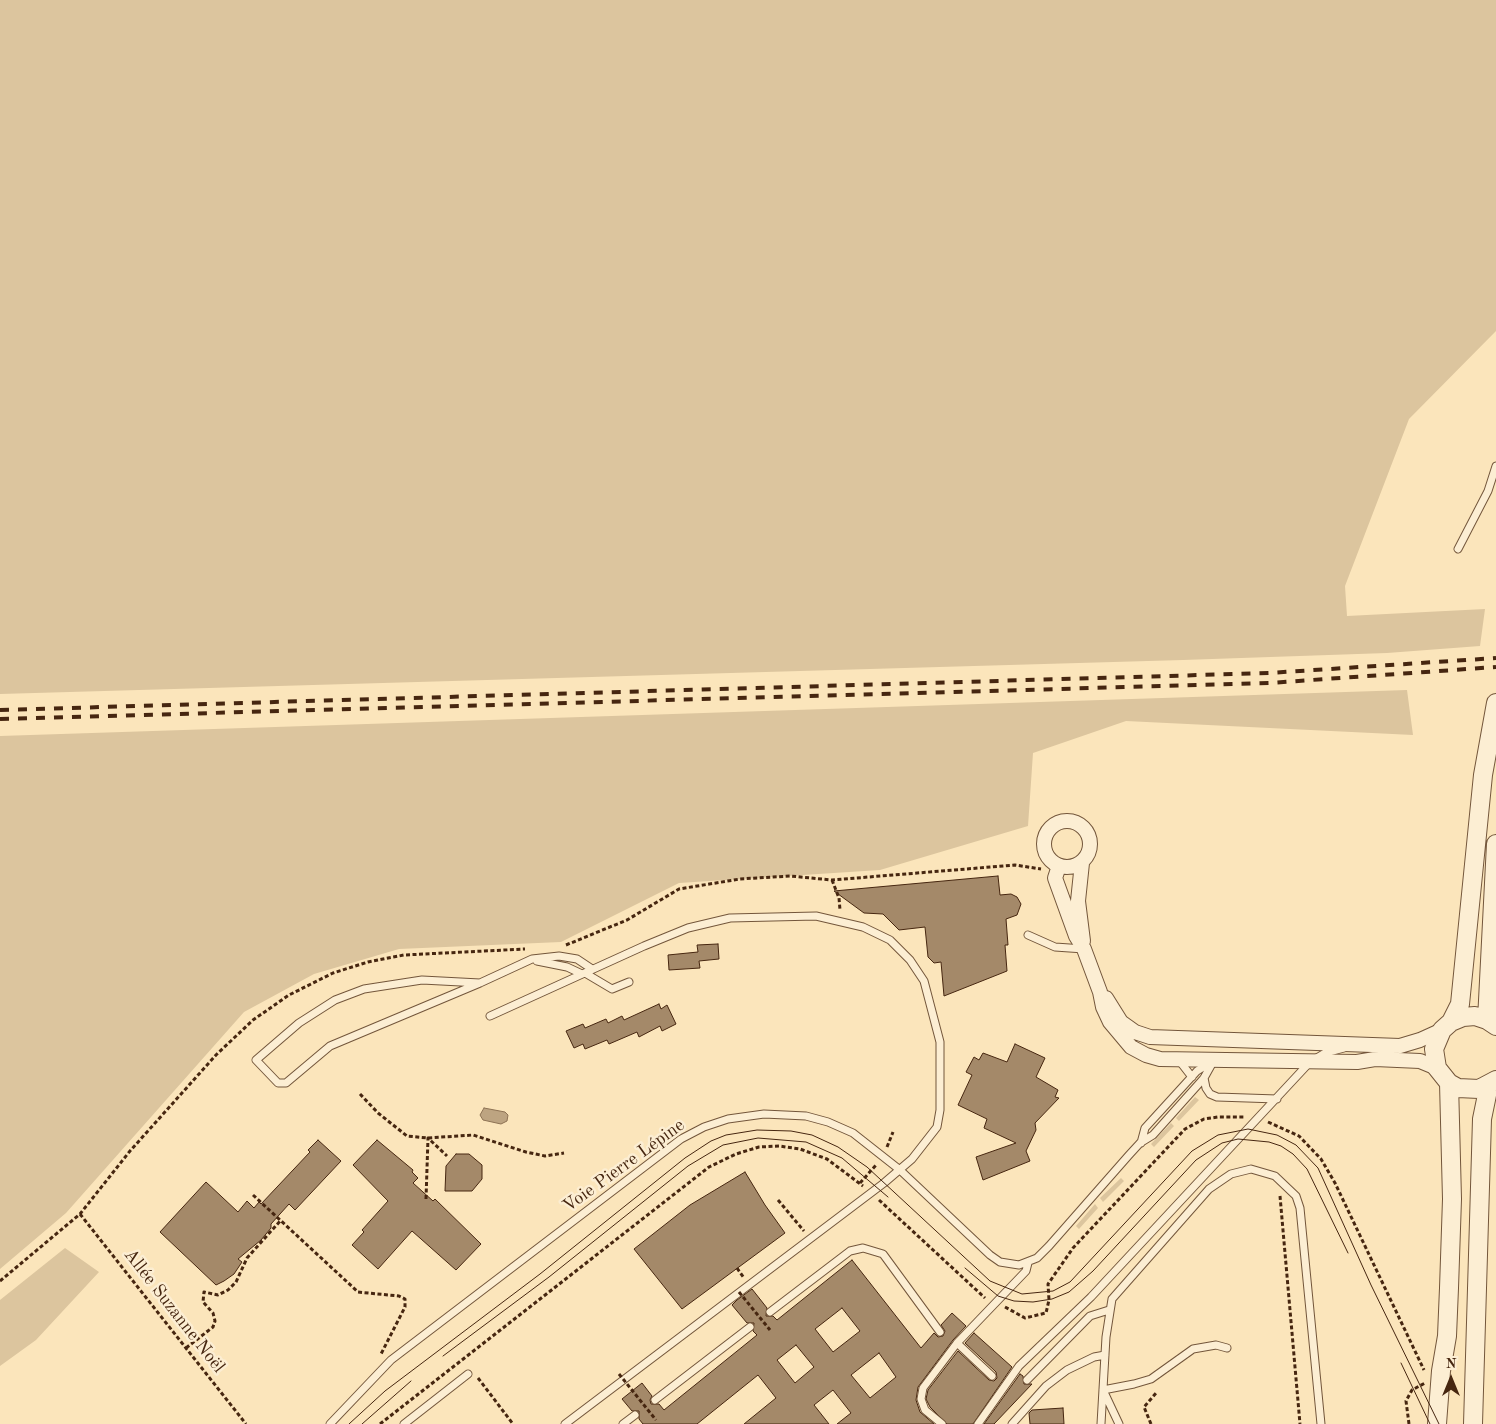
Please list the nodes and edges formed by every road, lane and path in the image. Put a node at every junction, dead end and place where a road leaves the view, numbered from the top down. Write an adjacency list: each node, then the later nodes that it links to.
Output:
1 (1496, 466): 2 (lane)
2 (1458, 549)
3 (1496, 703): 18 (street)
4 (1496, 844): 17 (street)
5 (1082, 863): 6 (street); 6 (street); 10 (street)
6 (1059, 866): 10 (street)
7 (832, 880): 8 (path)
8 (841, 921): 12 (lane); 36 (lane)
9 (1028, 935): 10 (lane)
10 (1084, 950): 15 (street)
11 (532, 960): 12 (lane); 12 (lane); 14 (lane)
12 (586, 972): 13 (lane); 16 (lane)
13 (629, 982)
14 (480, 983): 14 (lane)
15 (1100, 992): 19 (street); 21 (street)
16 (490, 1016)
17 (1492, 1023): 18 (street)
18 (1446, 1026): 20 (street); 24 (street)
19 (1233, 1040): 20 (street); 22 (street)
20 (1356, 1045): 23 (lane)
21 (1178, 1059): 22 (street); 25 (lane)
22 (1214, 1059): 23 (street); 25 (lane); 26 (lane)
23 (1310, 1062): 24 (street); 30 (lane)
24 (1437, 1068): 27 (street)
25 (1192, 1077): 33 (lane)
26 (1204, 1078): 30 (lane); 33 (lane)
27 (1448, 1082): 28 (street); 95 (street)
28 (1492, 1083): 96 (street)
29 (360, 1094): 32 (path)
30 (1277, 1099): 31 (lane)
31 (1256, 1120): 38 (lane); 53 (path); 67 (path)
32 (428, 1138): 34 (path); 35 (path); 42 (path)
33 (1140, 1143): 48 (lane)
34 (564, 1154)
35 (447, 1156)
36 (900, 1170): 47 (lane); 48 (lane, Voie Pierre Lépine); 65 (lane, Voie Pierre Lépine)
37 (1278, 1178): 44 (lane); 92 (path); 93 (lane)
38 (1197, 1183): 44 (lane); 87 (lane)
39 (865, 1187): 63 (path)
40 (253, 1194): 46 (path)
41 (875, 1196): 52 (path)
42 (426, 1198)
43 (778, 1200): 47 (path)
44 (1194, 1206): 54 (lane)
45 (80, 1214): 60 (path, Allée Suzanne Noël)
46 (281, 1220): 60 (path); 65 (path)
47 (811, 1239): 51 (lane)
48 (1028, 1263): 59 (lane)
49 (737, 1268): 50 (path)
50 (744, 1278)
51 (739, 1292): 57 (path, bridge); 69 (lane)
52 (992, 1302)
53 (1002, 1305)
54 (1109, 1310): 62 (lane); 70 (lane)
55 (770, 1312): 58 (lane)
56 (750, 1327): 75 (lane)
57 (770, 1330)
58 (940, 1332)
59 (957, 1344): 68 (lane); 86 (lane)
60 (186, 1348): 78 (path, Allée Suzanne Noël)
61 (1227, 1348): 72 (lane)
62 (1105, 1355): 72 (lane); 88 (lane)
63 (463, 1358): 64 (path); 80 (path)
64 (468, 1364)
65 (382, 1370): 79 (lane, Voie Pierre Lépine)
66 (470, 1372): 81 (lane); 82 (path)
67 (1425, 1372)
68 (992, 1376)
69 (621, 1377): 73 (lane); 77 (path, bridge)
70 (1027, 1380)
71 (1429, 1381): 94 (path)
72 (1103, 1390): 89 (lane); 90 (lane)
73 (610, 1391): 83 (lane); 84 (lane)
74 (1157, 1392): 91 (path)
75 (655, 1400)
76 (636, 1415): 85 (lane)
77 (656, 1420)
78 (246, 1424)
79 (330, 1424)
80 (380, 1424)
81 (404, 1424)
82 (513, 1424)
83 (562, 1424)
84 (566, 1424)
85 (623, 1424)
86 (942, 1424)
87 (978, 1424)
88 (1012, 1424)
89 (1101, 1424)
90 (1119, 1424)
91 (1151, 1424)
92 (1300, 1424)
93 (1321, 1424)
94 (1409, 1424)
95 (1437, 1424)
96 (1473, 1424)

